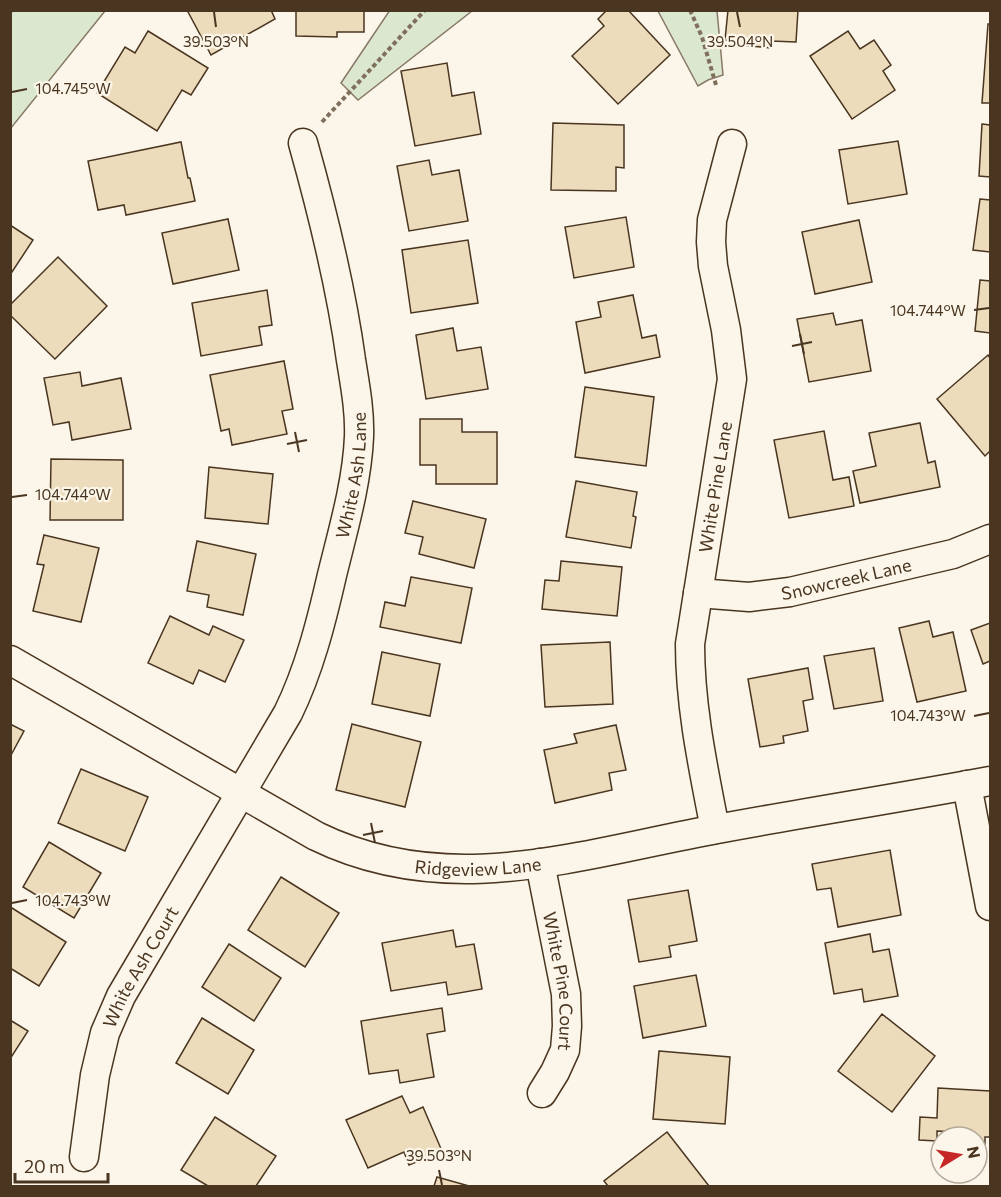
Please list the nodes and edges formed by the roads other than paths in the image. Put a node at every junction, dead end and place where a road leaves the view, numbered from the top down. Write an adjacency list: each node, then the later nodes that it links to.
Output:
1 (303, 143): 7 (street, White Ash Lane)
2 (732, 144): 4 (street, White Pine Lane)
3 (990, 539): 4 (street, Snowcreek Lane)
4 (698, 593): 8 (street, White Pine Lane)
5 (10, 660): 7 (street, Ridgeview Lane)
6 (979, 783): 8 (street, Ridgeview Lane); 10 (street)
7 (241, 792): 9 (street, Ridgeview Lane); 12 (street, White Ash Court)
8 (716, 829): 9 (street, Ridgeview Lane)
9 (540, 863): 11 (street, White Pine Court)
10 (990, 906)
11 (542, 1093)
12 (84, 1157)

